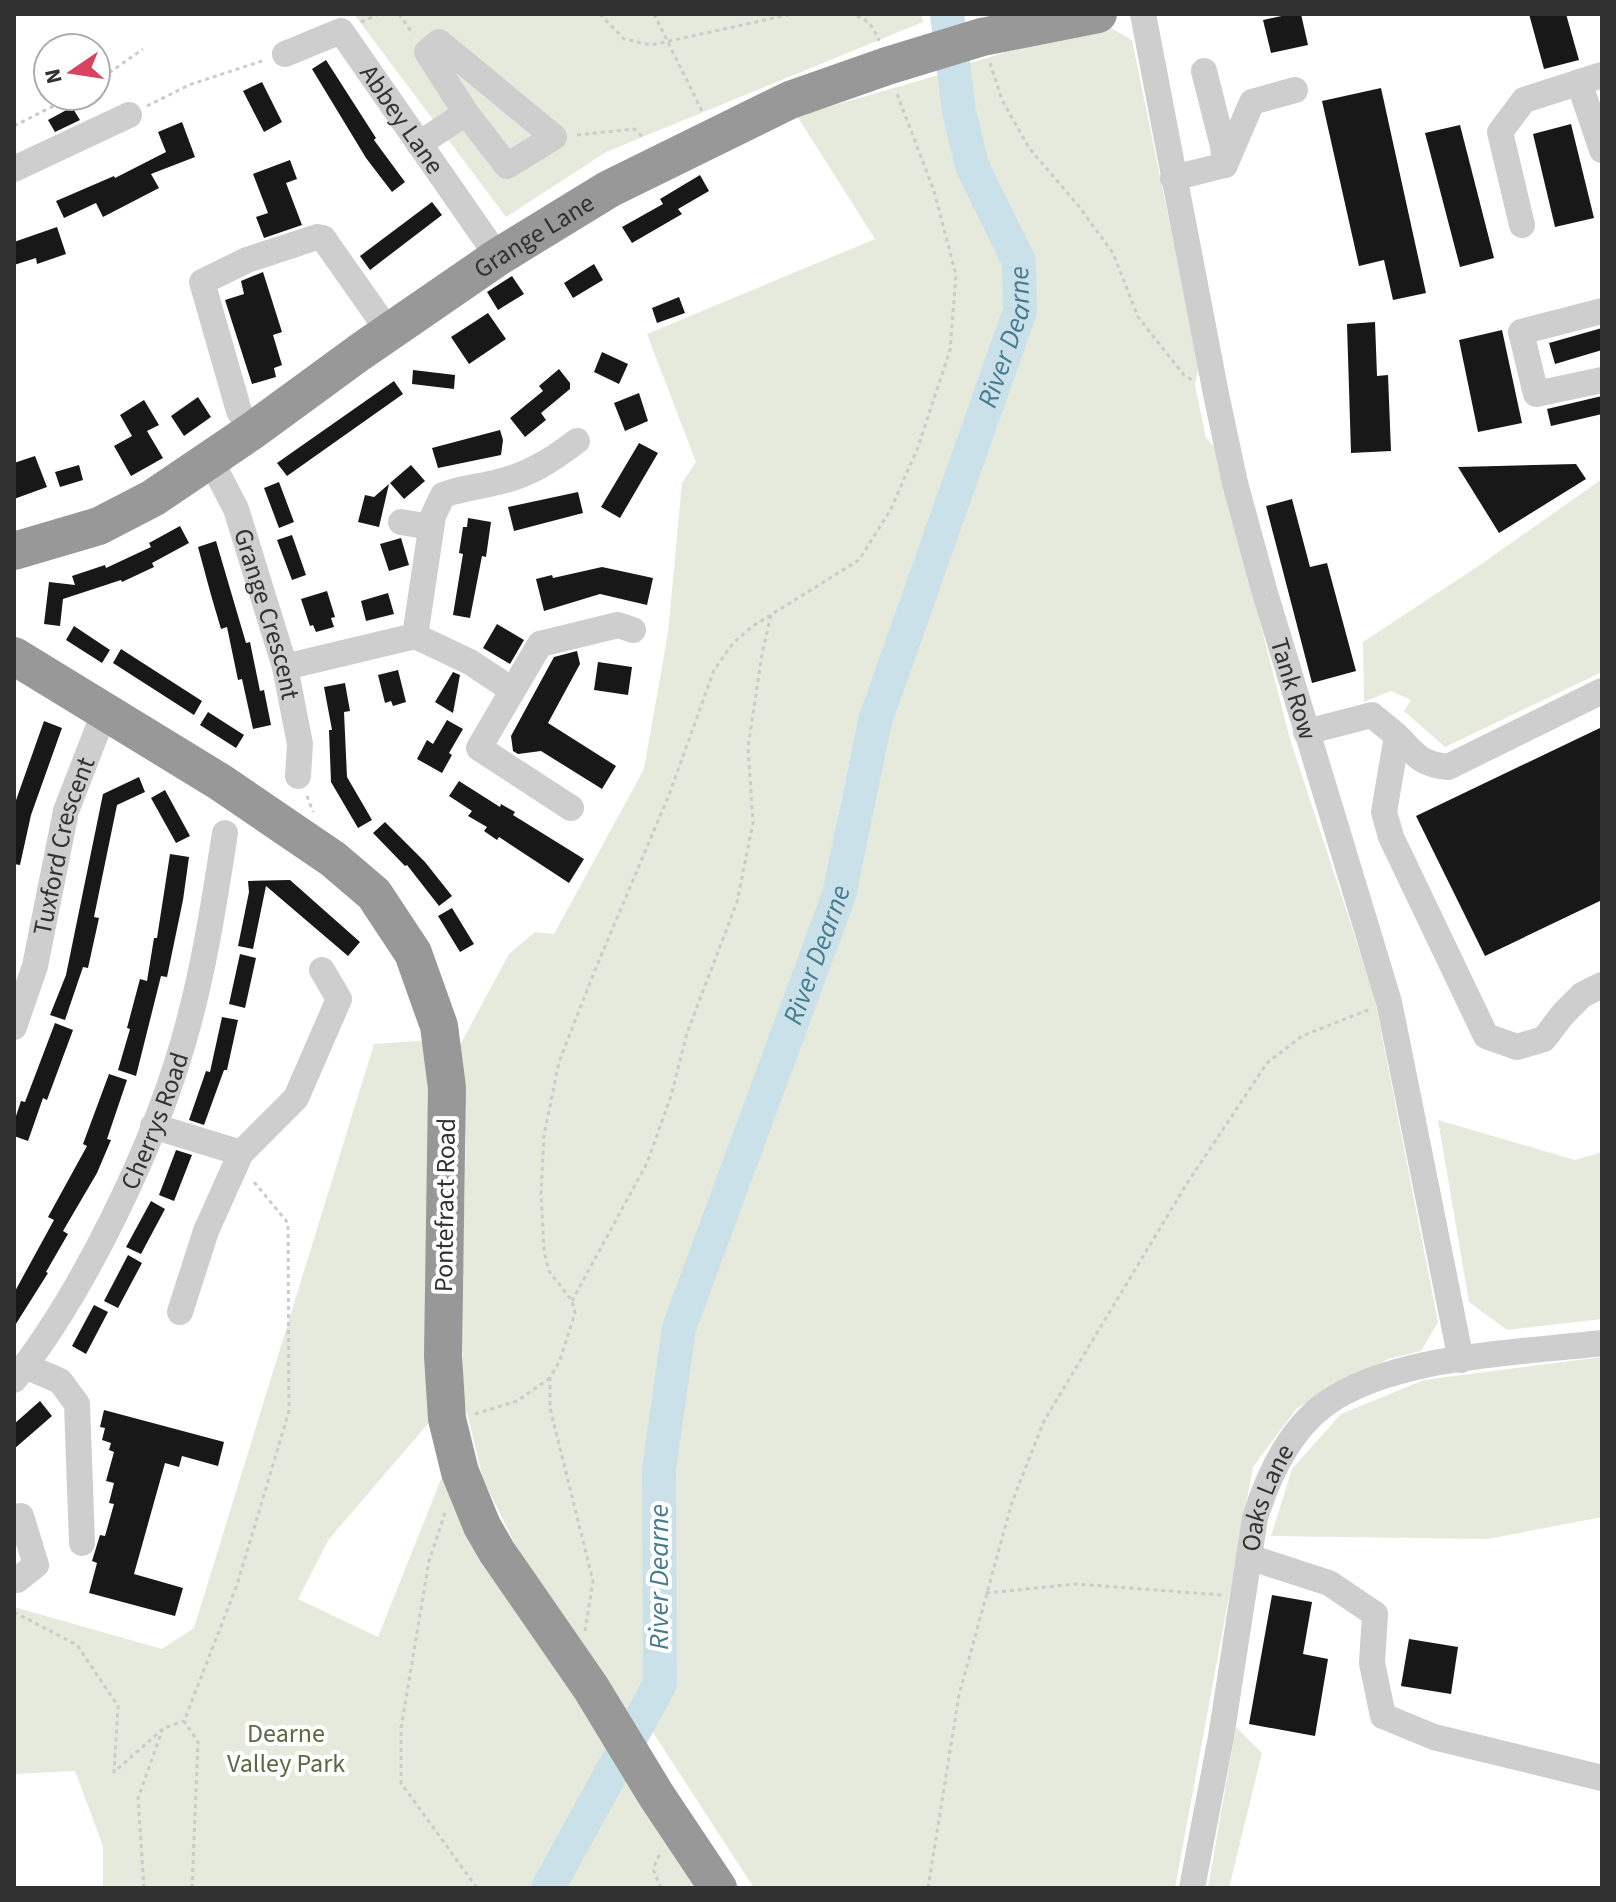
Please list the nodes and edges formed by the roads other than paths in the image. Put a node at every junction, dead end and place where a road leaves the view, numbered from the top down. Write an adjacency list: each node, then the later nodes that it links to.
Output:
1 (1098, 14): 15 (highway, Grange Lane)
2 (1143, 14): 13 (street, Tank Row)
3 (285, 54): 9 (street, Abbey Lane)
4 (1204, 71): 11 (street)
5 (1590, 78): 10 (street); 14 (street)
6 (1295, 90): 11 (street)
7 (466, 113): 7 (street); 9 (street)
8 (129, 115): 12 (street)
9 (419, 144): 15 (street, Abbey Lane)
10 (1602, 150)
11 (1225, 165): 13 (street)
12 (14, 169)
13 (1173, 178): 32 (street, Tank Row)
14 (1522, 225)
15 (498, 257): 17 (highway, Grange Lane)
16 (1602, 311): 18 (street)
17 (389, 332): 19 (highway, Grange Lane); 19 (street)
18 (1602, 380)
19 (252, 431): 21 (highway, Grange Lane)
20 (577, 441): 23 (street)
21 (210, 459): 24 (highway, Grange Lane); 28 (street, Grange Crescent)
22 (401, 522): 23 (street)
23 (431, 527): 26 (street)
24 (14, 551)
25 (633, 630): 29 (street)
26 (415, 636): 28 (street); 29 (street)
27 (14, 656): 31 (highway, Pontefract Road)
28 (285, 667): 34 (street, Grange Crescent)
29 (512, 690): 35 (street)
30 (1602, 691): 33 (street)
31 (104, 713): 39 (street, Tuxford Crescent); 51 (highway, Pontefract Road)
32 (1306, 732): 33 (street); 44 (street, Tank Row)
33 (1397, 736): 38 (street)
34 (298, 776)
35 (571, 808)
36 (225, 833): 40 (street, Cherrys Road)
37 (322, 970): 41 (street)
38 (1602, 985)
39 (14, 1027)
40 (153, 1126): 41 (street); 45 (street, Cherrys Road)
41 (241, 1153): 42 (street)
42 (180, 1312)
43 (1602, 1343): 44 (street, Oaks Lane)
44 (1461, 1360): 48 (street, Oaks Lane)
45 (20, 1373): 47 (street)
46 (21, 1516): 49 (street)
47 (82, 1543)
48 (1249, 1557): 50 (street); 52 (street, Oaks Lane)
49 (14, 1579)
50 (1602, 1778)
51 (718, 1888)
52 (1192, 1888)

